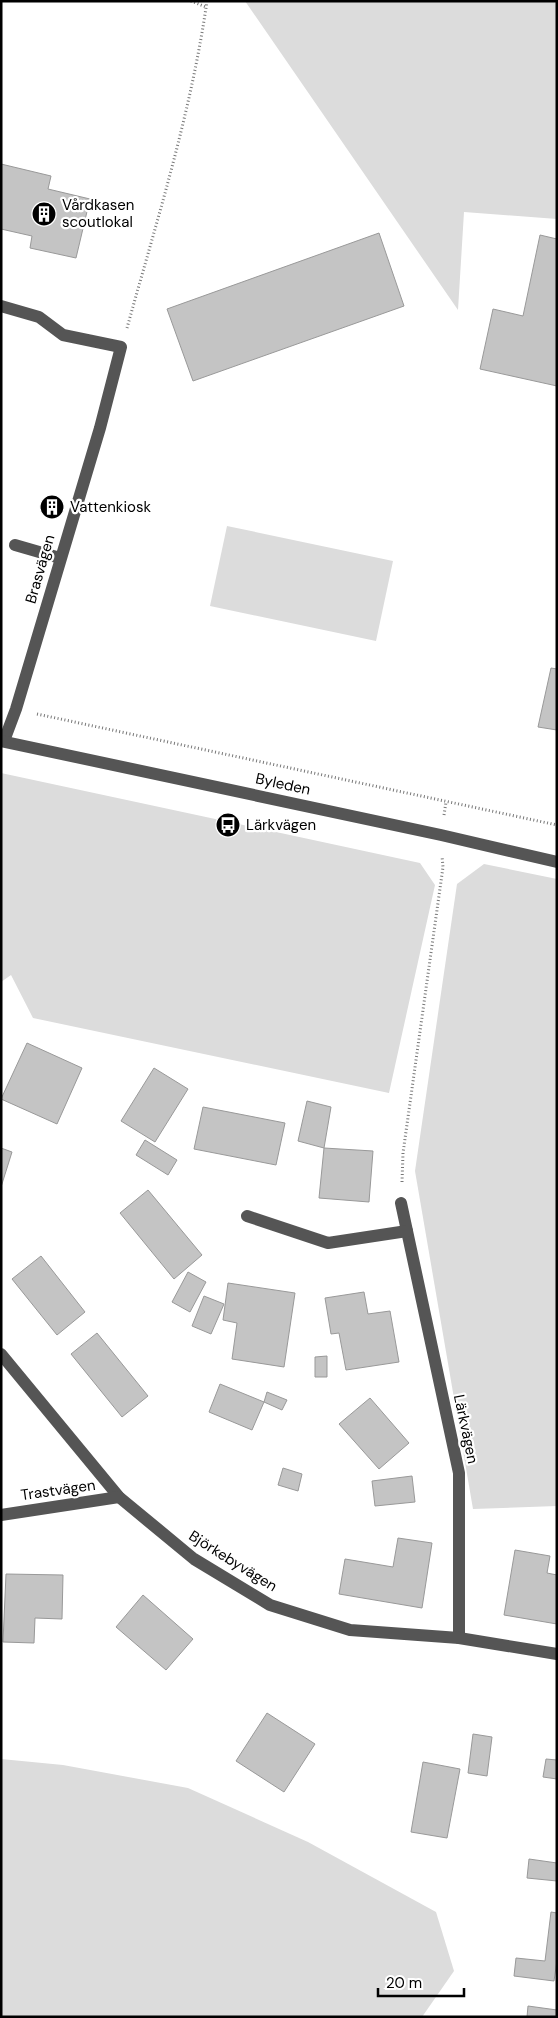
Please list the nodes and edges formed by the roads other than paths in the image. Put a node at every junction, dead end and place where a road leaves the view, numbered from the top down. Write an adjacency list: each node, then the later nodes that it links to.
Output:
1 (1, 306): 3 (street, Brasvägen)
2 (15, 545): 3 (street)
3 (60, 558): 4 (street, Brasvägen)
4 (3, 741): 5 (street, Byleden)
5 (557, 862)
6 (401, 1203): 8 (street, Lärkvägen)
7 (247, 1216): 8 (street)
8 (407, 1231): 12 (street, Lärkvägen)
9 (1, 1354): 10 (street, Björkebyvägen)
10 (119, 1498): 11 (street, Trastvägen); 12 (street, Björkebyvägen)
11 (1, 1515)
12 (459, 1638): 13 (street, Björkebyvägen)
13 (557, 1654)

